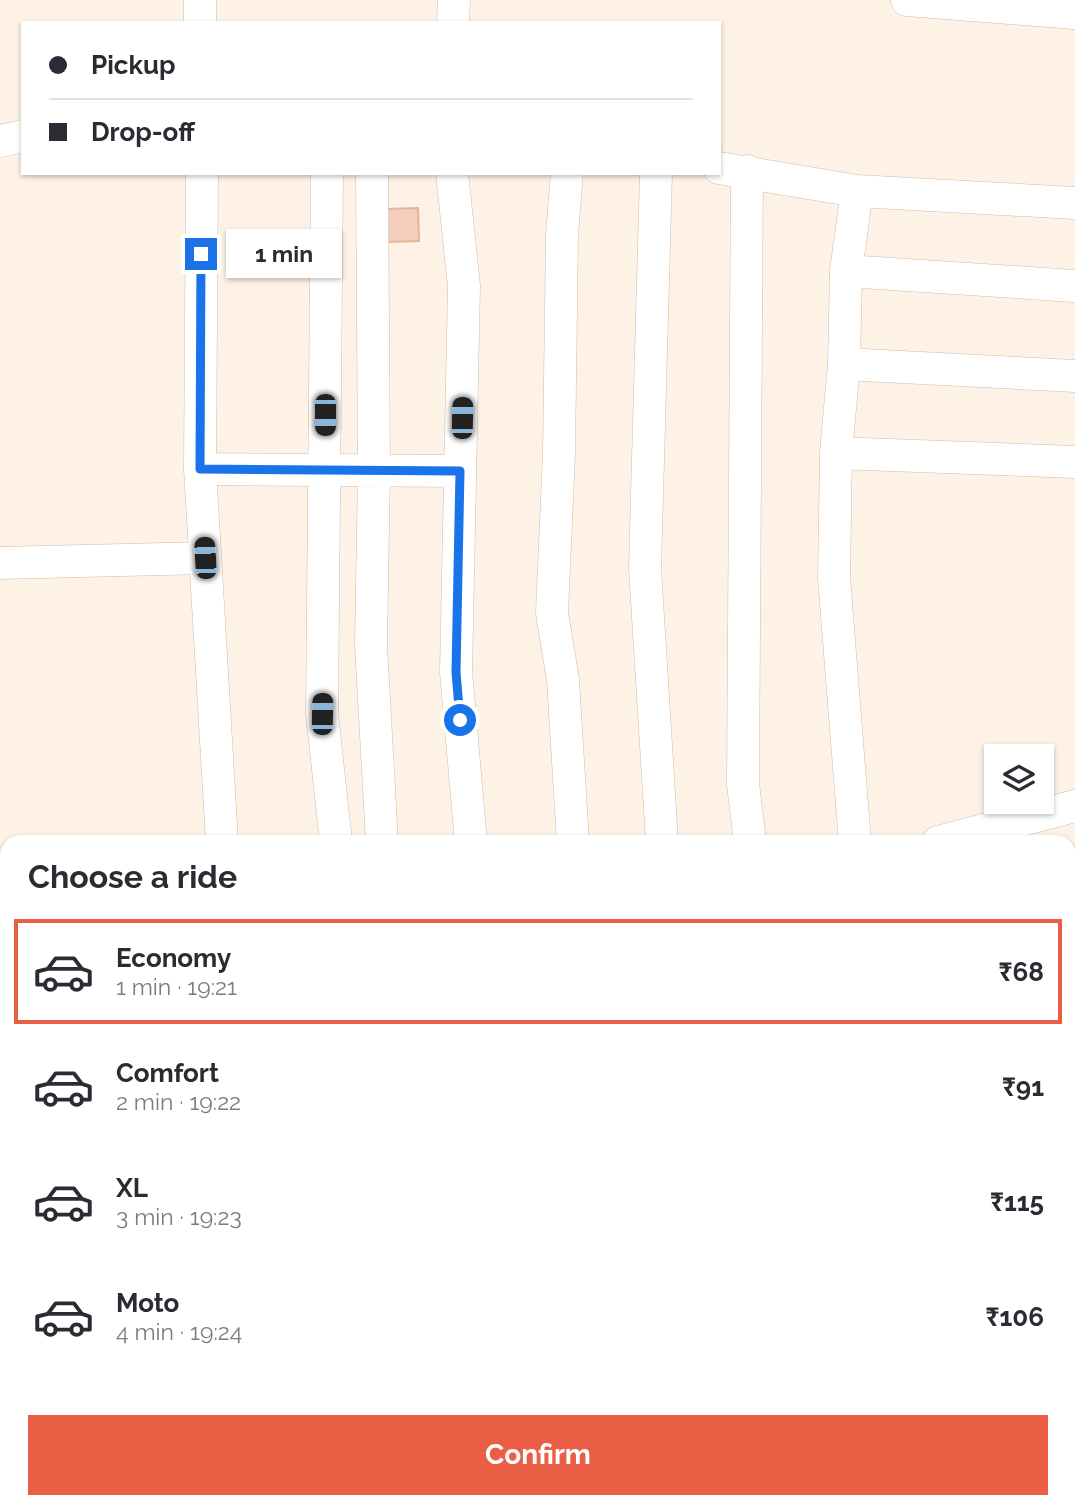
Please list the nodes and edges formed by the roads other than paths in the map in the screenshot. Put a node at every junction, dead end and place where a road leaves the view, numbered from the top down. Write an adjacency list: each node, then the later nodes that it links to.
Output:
1 (200, 0): 5 (street)
2 (454, 0): 6 (street)
3 (907, 0): 4 (street)
4 (1075, 13)
5 (200, 21)
6 (453, 21)
7 (21, 136): 8 (street)
8 (0, 141)
9 (733, 169): 16 (street); 37 (street)
10 (202, 175): 24 (street)
11 (327, 175): 25 (street)
12 (372, 175): 26 (street)
13 (452, 175): 27 (street)
14 (567, 175): 35 (street)
15 (656, 175): 36 (street)
16 (857, 191): 17 (street); 18 (street)
17 (1075, 203)
18 (846, 271): 19 (street); 20 (street)
19 (1075, 286)
20 (844, 364): 21 (street); 22 (street)
21 (1075, 376)
22 (836, 453): 23 (street); 38 (street)
23 (1075, 462)
24 (200, 469): 25 (street); 28 (street)
25 (325, 469): 26 (street); 32 (street)
26 (374, 470): 27 (street); 33 (street)
27 (460, 471): 34 (street)
28 (205, 558): 29 (street); 31 (street)
29 (0, 563)
30 (1075, 806): 39 (street)
31 (222, 835)
32 (335, 835)
33 (382, 835)
34 (470, 835)
35 (573, 835)
36 (662, 835)
37 (749, 835)
38 (854, 835)
39 (965, 835)

